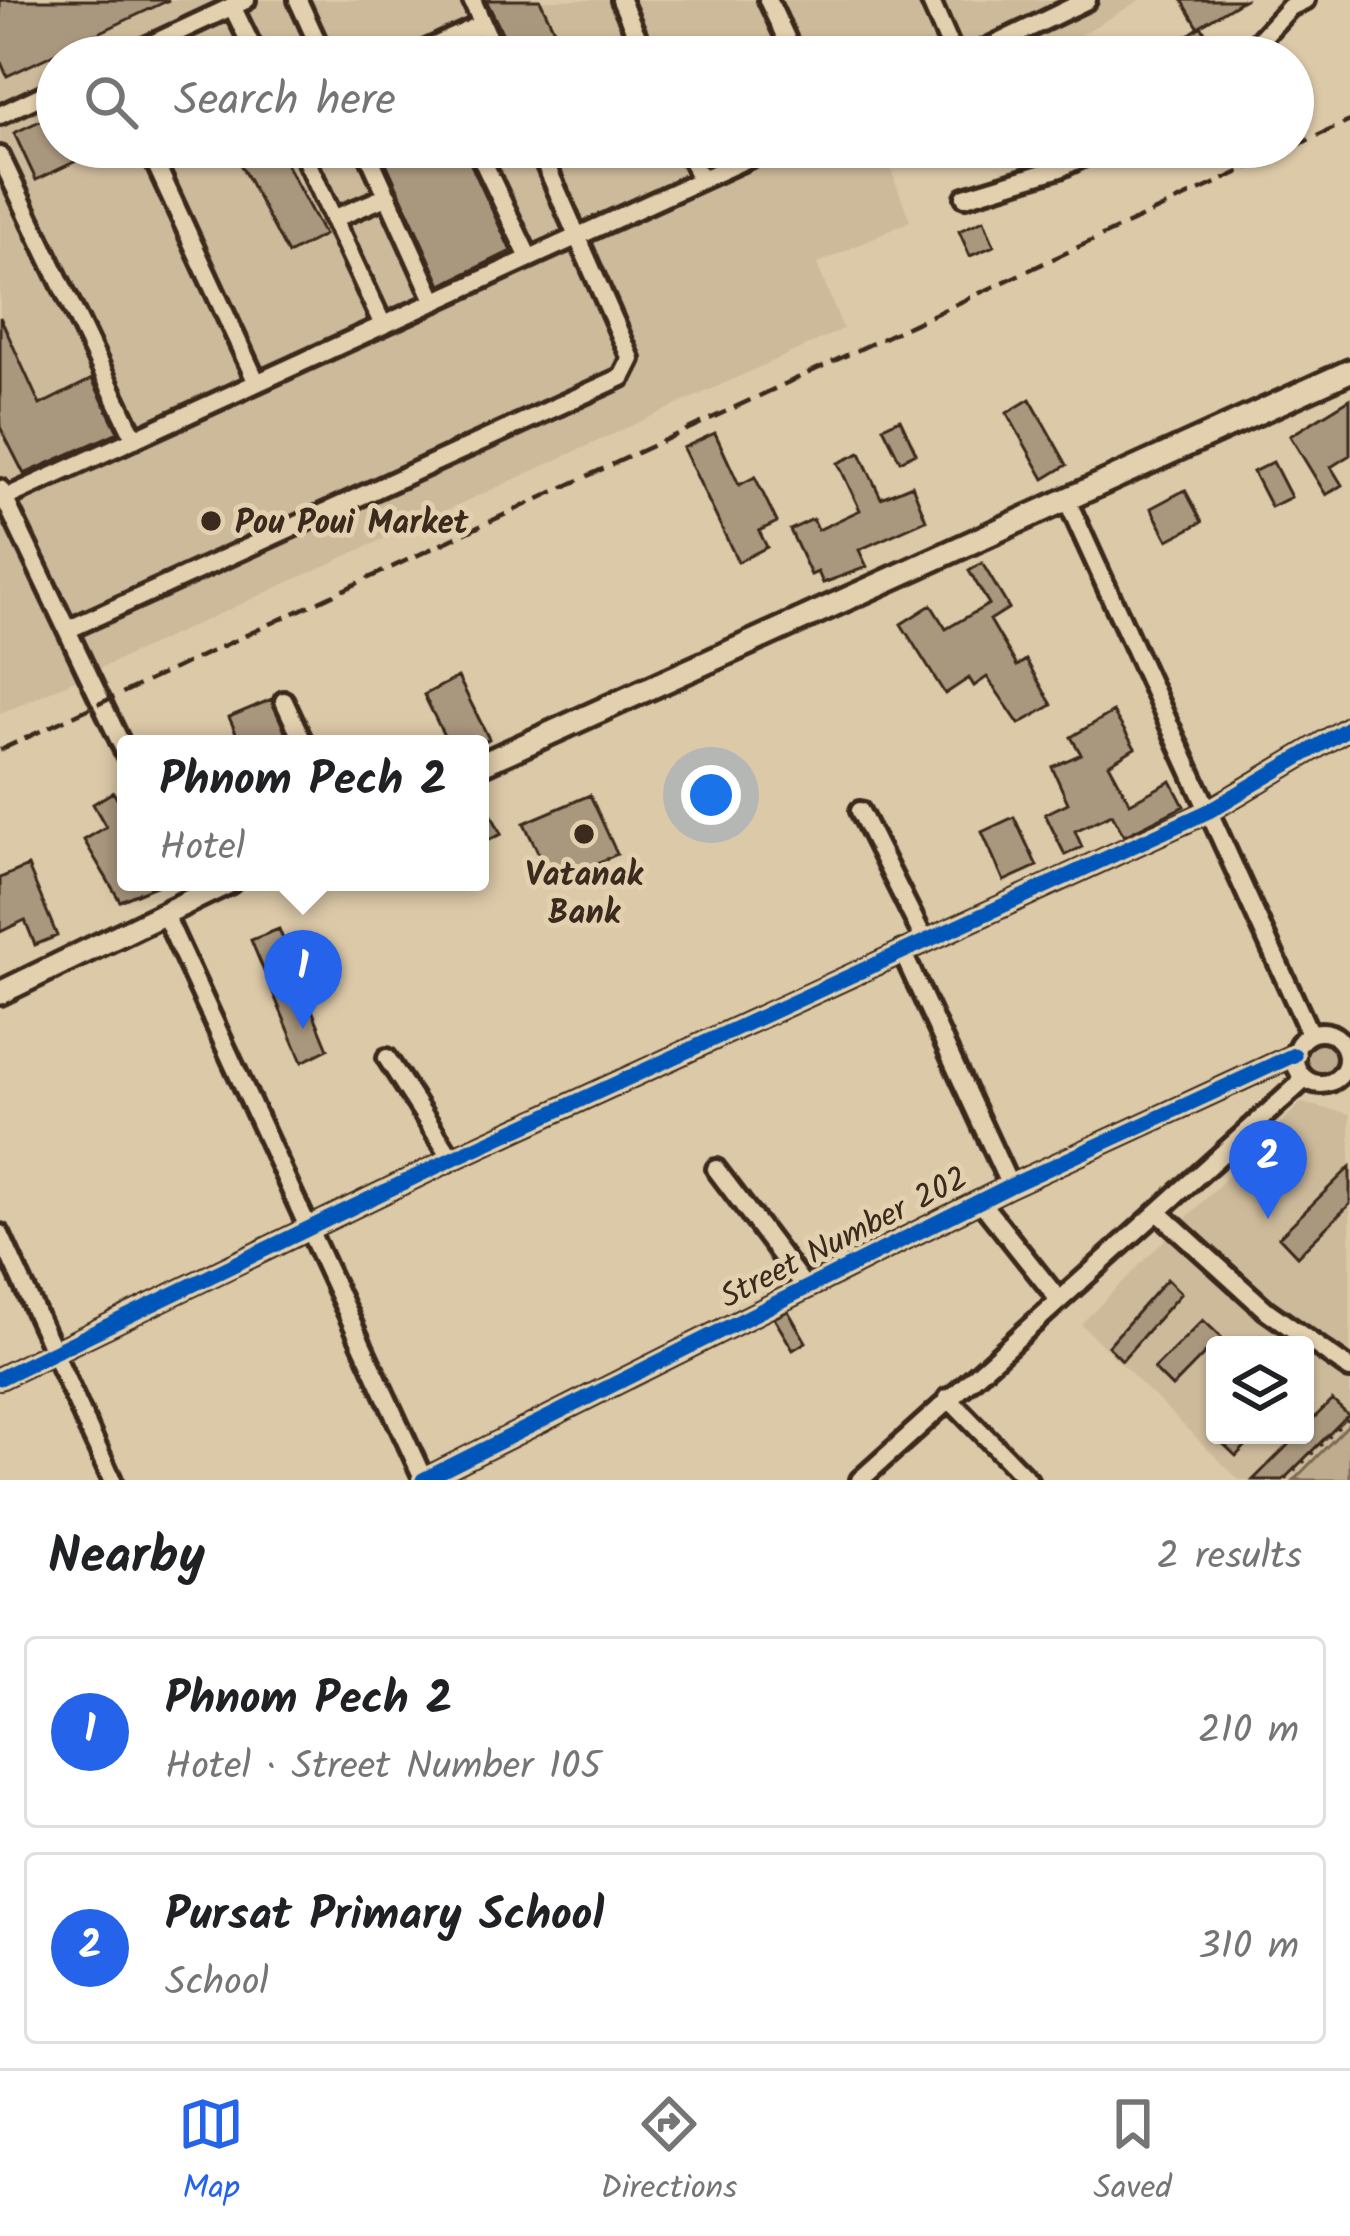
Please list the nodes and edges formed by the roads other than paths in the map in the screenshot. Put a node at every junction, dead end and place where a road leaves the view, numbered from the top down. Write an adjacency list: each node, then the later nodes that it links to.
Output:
1 (298, 0): 12 (street)
2 (472, 0): 9 (street)
3 (621, 0): 15 (street)
4 (768, 0): 16 (street)
5 (930, 0): 17 (street)
6 (1087, 0): 18 (street)
7 (1305, 0): 19 (street)
8 (238, 3): 10 (street); 11 (street)
9 (482, 24): 13 (street); 14 (street)
10 (168, 36)
11 (249, 36)
12 (314, 36)
13 (461, 36)
14 (487, 36)
15 (637, 36)
16 (785, 36)
17 (946, 36)
18 (1012, 36)
19 (1263, 36)
20 (36, 98): 21 (street)
21 (0, 115)
22 (0, 156): 41 (street)
23 (158, 168): 40 (street)
24 (310, 168): 34 (street)
25 (375, 168): 32 (street)
26 (490, 168): 36 (street)
27 (548, 168): 35 (street)
28 (695, 168): 31 (street)
29 (726, 168): 31 (street)
30 (1060, 168): 33 (street)
31 (700, 180): 35 (street)
32 (388, 196): 34 (street); 37 (street)
33 (965, 197)
34 (334, 219): 38 (street)
35 (579, 236): 36 (street); 44 (street)
36 (529, 258): 37 (street)
37 (435, 302): 38 (street)
38 (383, 325): 40 (street)
39 (1350, 371): 43 (main road)
40 (257, 383): 41 (street)
41 (134, 439): 42 (street)
42 (2, 493): 44 (street)
43 (1066, 498): 49 (main road); 51 (street)
44 (67, 630): 47 (street)
45 (284, 701): 48 (street)
46 (1350, 727): 51 (street)
47 (117, 735)
48 (300, 735)
49 (489, 761)
50 (860, 811): 54 (street)
51 (1209, 811): 54 (street); 57 (street)
52 (189, 891): 53 (main road)
53 (164, 914): 56 (main road); 68 (street)
54 (924, 940): 55 (street)
55 (902, 951): 63 (street); 65 (street)
56 (0, 993)
57 (1310, 1034): 58 (street); 59 (street)
58 (1346, 1037): 62 (street)
59 (1294, 1055): 61 (street); 65 (street, Street Number 202)
60 (387, 1058): 63 (street)
61 (1305, 1079): 62 (street); 67 (street)
62 (1345, 1082)
63 (452, 1159): 68 (street)
64 (716, 1169): 70 (street)
65 (1010, 1186): 66 (street, Street Number 202)
66 (980, 1201): 70 (street, Street Number 202); 71 (street)
67 (1158, 1212): 71 (street); 73 (street)
68 (311, 1230): 72 (street); 77 (street)
69 (0, 1234): 72 (street)
70 (806, 1288): 77 (street, Street Number 202)
71 (1059, 1300): 75 (street)
72 (55, 1353): 74 (street); 76 (street)
73 (1350, 1370)
74 (0, 1378)
75 (948, 1399): 78 (street); 79 (street)
76 (112, 1480)
77 (424, 1480)
78 (860, 1480)
79 (1028, 1480)

